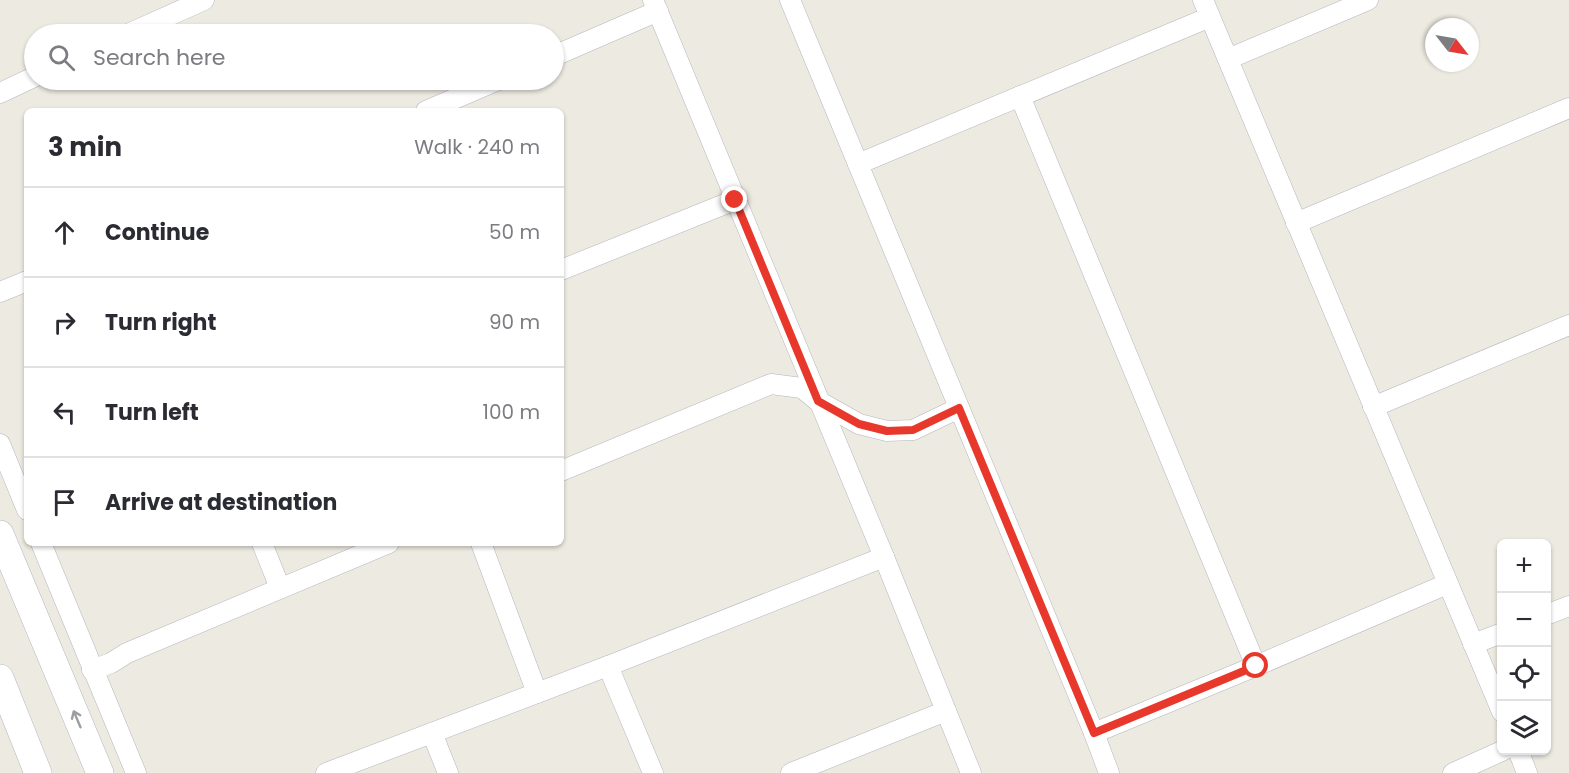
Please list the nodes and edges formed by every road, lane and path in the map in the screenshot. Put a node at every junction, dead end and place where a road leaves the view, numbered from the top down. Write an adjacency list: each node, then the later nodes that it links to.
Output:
1 (204, 0): 6 (street)
2 (790, 0): 15 (street)
3 (1368, 0): 8 (street)
4 (655, 5): 7 (street); 16 (street)
5 (1207, 9): 8 (street); 12 (street)
6 (150, 24)
7 (564, 51)
8 (1228, 59): 17 (street)
9 (24, 82): 11 (street)
10 (475, 90): 13 (street)
11 (0, 93)
12 (1020, 96): 15 (street); 41 (street)
13 (433, 108)
14 (1569, 108): 17 (street)
15 (858, 164): 24 (street)
16 (735, 200): 18 (street); 22 (street)
17 (1296, 223): 23 (street)
18 (564, 269)
19 (24, 282): 20 (street)
20 (0, 292)
21 (1569, 325): 23 (street)
22 (818, 401): 24 (street); 26 (street); 33 (street)
23 (1373, 407): 34 (street)
24 (959, 408): 48 (street)
25 (0, 444): 27 (street)
26 (564, 470)
27 (24, 503)
28 (0, 534): 52 (street, one-way to 28)
29 (41, 546): 42 (street)
30 (263, 546): 35 (street)
31 (382, 546): 35 (street)
32 (483, 546): 44 (street)
33 (884, 557): 40 (street); 46 (street)
34 (1446, 584): 39 (street); 41 (street)
35 (280, 588): 42 (street)
36 (1569, 606): 37 (street)
37 (1551, 613)
38 (1497, 635): 39 (street)
39 (1473, 644): 45 (street)
40 (608, 666): 44 (street); 56 (street)
41 (1256, 666): 48 (street)
42 (92, 669): 53 (street)
43 (0, 678): 51 (street)
44 (537, 693): 47 (street)
45 (1497, 701)
46 (946, 711): 57 (street); 58 (street)
47 (432, 733): 54 (street); 55 (street)
48 (1094, 733): 59 (street)
49 (1497, 753): 60 (street)
50 (1520, 755): 61 (street)
51 (38, 773)
52 (100, 773)
53 (136, 773)
54 (326, 773)
55 (448, 773)
56 (653, 773)
57 (791, 773)
58 (971, 773)
59 (1109, 773)
60 (1453, 773)
61 (1527, 773)

